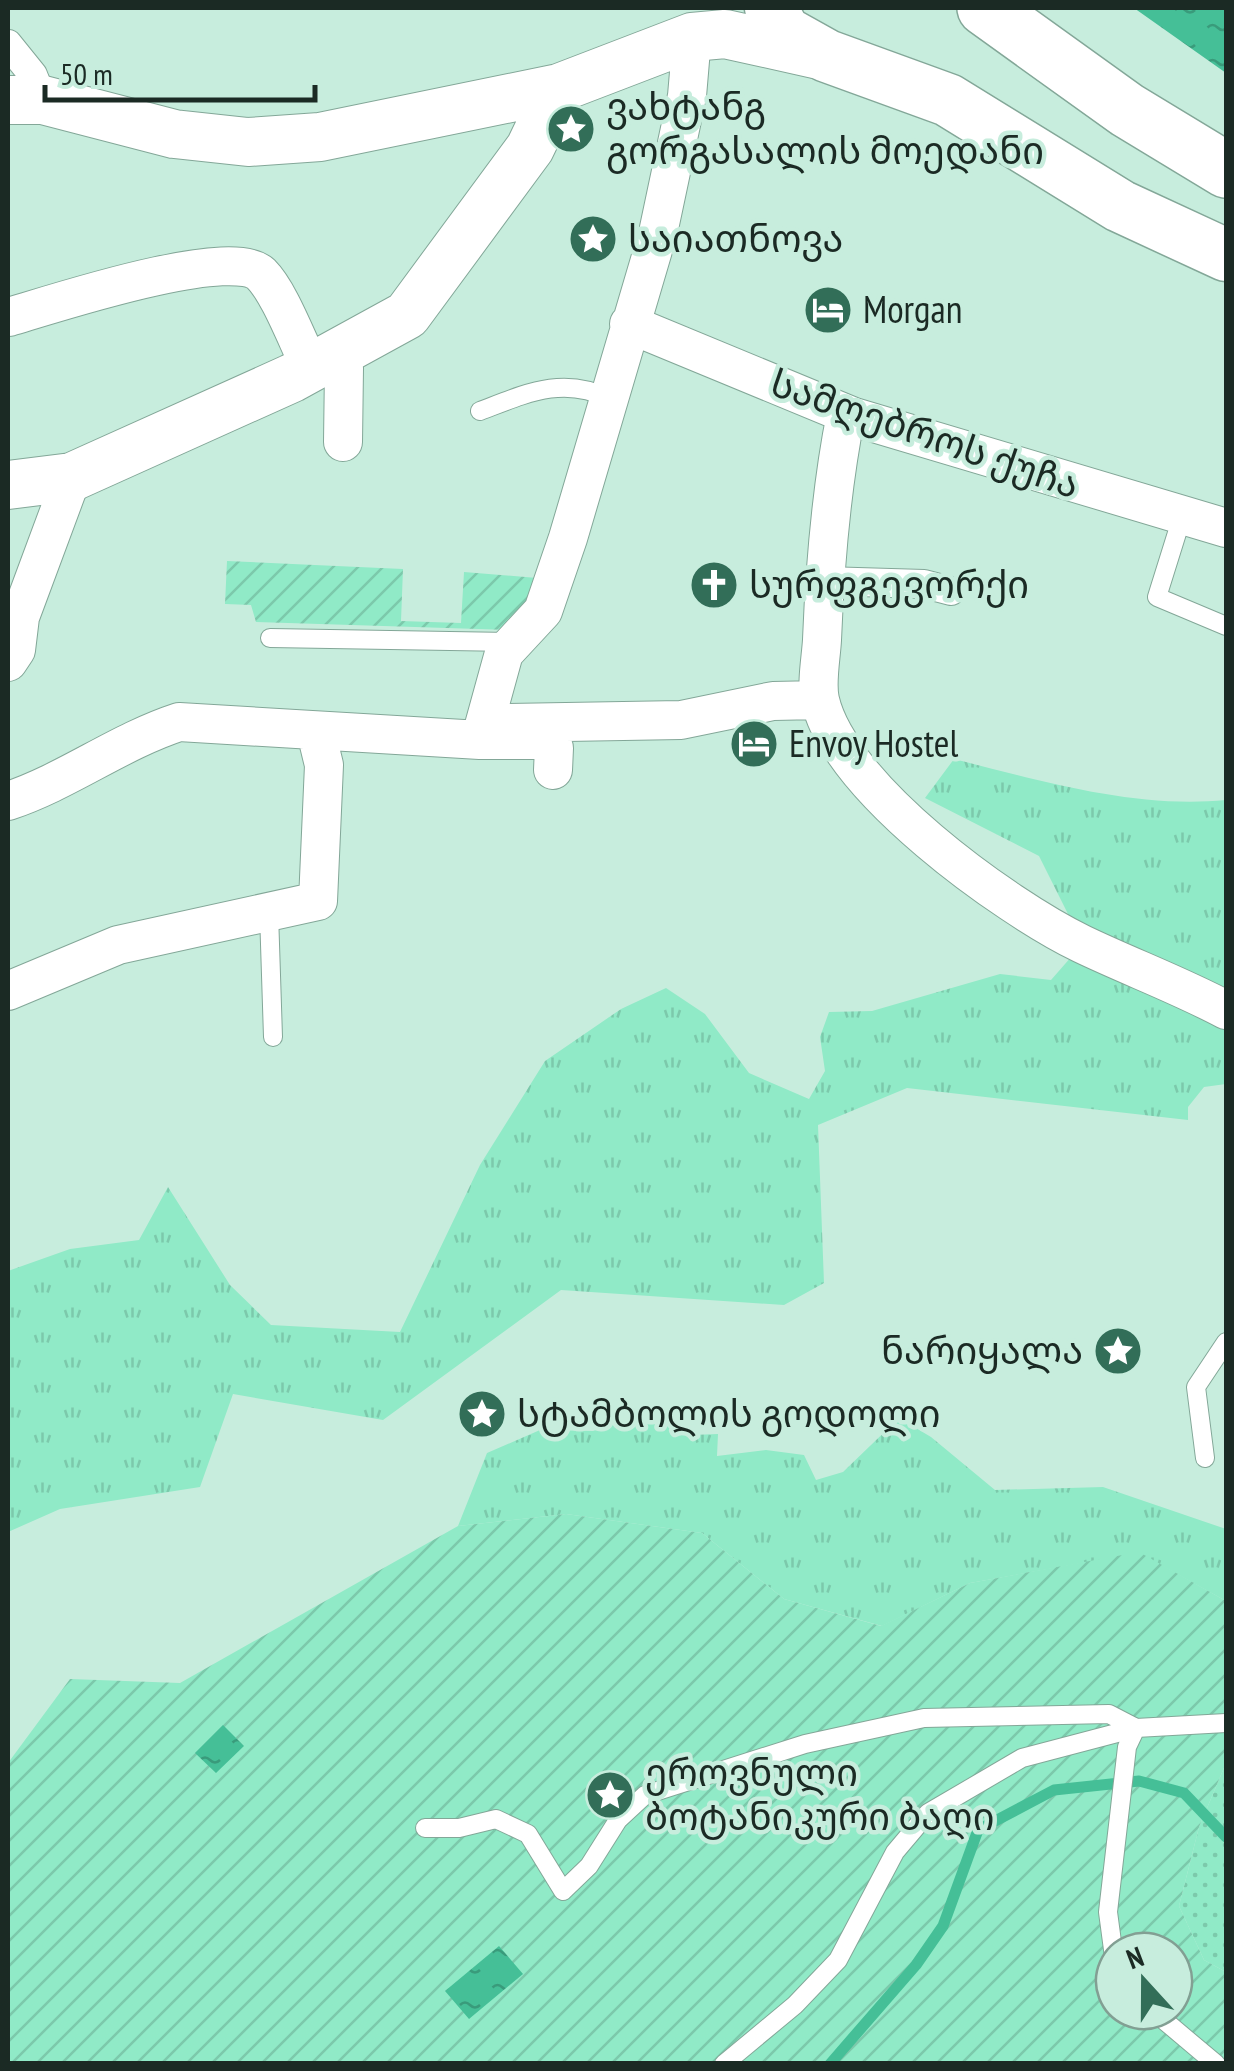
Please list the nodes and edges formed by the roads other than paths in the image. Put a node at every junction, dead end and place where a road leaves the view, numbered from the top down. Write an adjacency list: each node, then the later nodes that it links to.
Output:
1 (770, 8): 6 (main road)
2 (985, 8): 10 (highway)
3 (1044, 8): 9 (highway)
4 (709, 22): 6 (street); 7 (street); 13 (street)
5 (8, 44): 8 (street)
6 (827, 56): 11 (main road)
7 (560, 88): 8 (street); 14 (street)
8 (25, 100)
9 (1226, 130)
10 (1226, 170)
11 (1226, 255)
12 (9, 318): 14 (street)
13 (629, 324): 15 (street); 17 (street, სამღებროს ქუჩა)
14 (324, 362): 18 (street); 19 (street)
15 (610, 400): 16 (lane); 27 (street)
16 (480, 411)
17 (846, 414): 21 (street, სამღებროს ქუჩა); 23 (street)
18 (343, 442)
19 (72, 477): 20 (street); 28 (street)
20 (8, 486)
21 (1182, 516): 22 (street, სამღებროს ქუჩა); 25 (lane)
22 (1226, 528)
23 (824, 582): 24 (street); 29 (street)
24 (951, 590)
25 (1226, 626)
26 (270, 638): 27 (lane)
27 (514, 642): 31 (street)
28 (10, 653)
29 (820, 700): 31 (street); 36 (street)
30 (316, 732): 31 (street); 33 (street); 34 (street)
31 (480, 740): 32 (street)
32 (553, 770)
33 (8, 801)
34 (269, 913): 35 (street); 37 (lane)
35 (8, 991)
36 (1226, 1010)
37 (273, 1037)
38 (1226, 1342): 39 (lane)
39 (1205, 1458)
40 (1226, 1723): 41 (lane)
41 (1136, 1728): 42 (lane); 43 (lane); 45 (lane)
42 (425, 1828)
43 (1111, 1931)
44 (1177, 2031): 46 (lane)
45 (724, 2064)
46 (1216, 2064)

